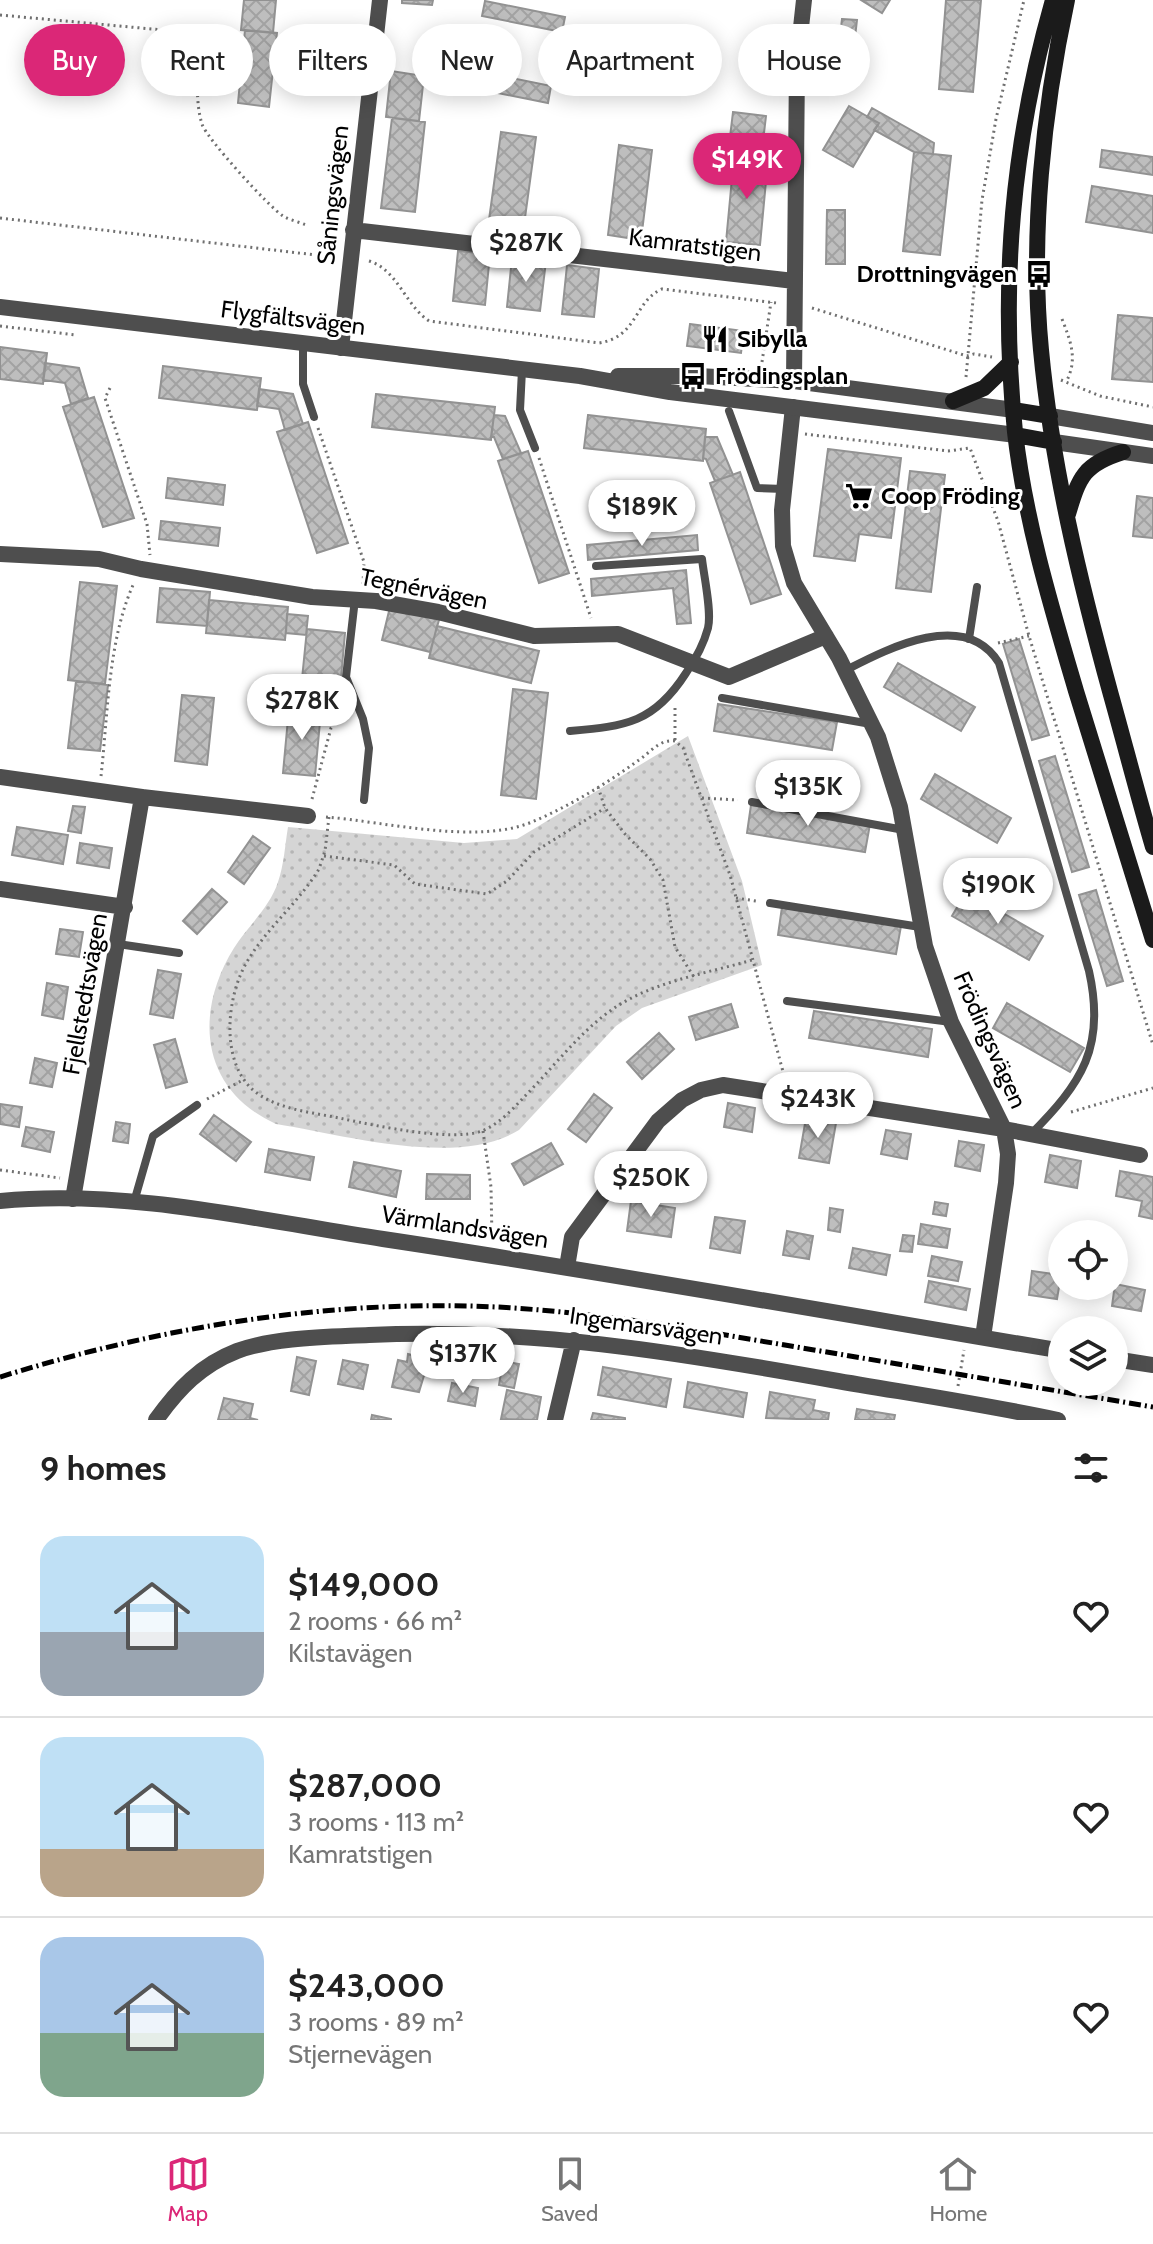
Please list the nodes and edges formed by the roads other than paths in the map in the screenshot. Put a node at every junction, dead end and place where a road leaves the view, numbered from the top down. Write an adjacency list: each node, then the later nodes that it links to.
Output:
1 (380, 0): 5 (street, Såningsvägen)
2 (804, 0): 6 (street, Frödingsvägen)
3 (1053, 0): 10 (main road)
4 (1067, 0): 18 (main road)
5 (353, 230): 6 (street, Kamratstigen); 9 (street, Såningsvägen)
6 (794, 281): 13 (street, Frödingsvägen)
7 (0, 307): 8 (street, Flygfältsvägen)
8 (303, 344): 9 (street, Flygfältsvägen); 19 (lane)
9 (341, 348): 11 (street, Flygfältsvägen)
10 (1004, 360): 14 (main road); 16 (main road)
11 (522, 369): 12 (street, Flygfältsvägen); 23 (lane)
12 (580, 376): 13 (street, Flygfältsvägen); 15 (street, Flygfältsvägen)
13 (794, 381): 14 (street, Flygfältsvägen); 15 (street, Frödingsvägen)
14 (953, 401): 16 (street, Flygfältsvägen)
15 (793, 407): 21 (street, Flygfältsvägen); 26 (street, Frödingsvägen)
16 (1014, 410): 18 (main road); 21 (main road)
17 (729, 411): 26 (lane)
18 (1050, 416): 20 (street); 22 (main road)
19 (314, 417)
20 (1153, 433)
21 (1016, 435): 22 (main road); 50 (main road)
22 (1054, 442): 24 (street); 27 (main road)
23 (535, 448)
24 (1123, 452): 25 (street); 27 (main road)
25 (1153, 456)
26 (784, 489): 32 (street, Frödingsvägen)
27 (1067, 516): 45 (main road)
28 (0, 554): 31 (street, Tegnérvägen)
29 (596, 566): 34 (lane)
30 (977, 587): 33 (lane)
31 (355, 599): 34 (street, Tegnérvägen); 41 (lane)
32 (826, 636): 34 (street, Tegnérvägen); 35 (street, Frödingsvägen)
33 (969, 639): 35 (lane); 57 (lane)
34 (693, 663): 38 (lane)
35 (846, 670): 37 (street, Frödingsvägen)
36 (722, 698): 37 (lane)
37 (872, 724): 44 (street, Frödingsvägen)
38 (570, 731)
39 (0, 777): 40 (street)
40 (142, 797): 43 (street); 48 (street, Fjellstedtsvägen)
41 (364, 800)
42 (752, 802): 44 (lane)
43 (308, 816)
44 (904, 830): 49 (street, Frödingsvägen)
45 (1153, 847)
46 (0, 889): 48 (street)
47 (770, 903): 49 (lane)
48 (125, 907): 51 (street, Fjellstedtsvägen)
49 (920, 927): 54 (street, Frödingsvägen)
50 (1153, 940)
51 (118, 944): 52 (lane); 59 (street, Fjellstedtsvägen)
52 (179, 953)
53 (787, 1001): 54 (lane)
54 (951, 1022): 56 (street, Frödingsvägen)
55 (197, 1105): 61 (lane)
56 (1004, 1129): 57 (street); 62 (street); 63 (street, Frödingsvägen)
57 (1029, 1135): 58 (street)
58 (1140, 1155)
59 (73, 1199): 60 (street, Värmlandsvägen); 61 (street, Värmlandsvägen)
60 (0, 1201)
61 (134, 1202): 62 (street, Värmlandsvägen)
62 (567, 1267): 63 (street, Värmlandsvägen)
63 (975, 1336): 65 (street, Värmlandsvägen)
64 (574, 1340): 68 (street, Ingemarsvägen); 69 (street, Ingemarsvägen); 70 (street)
65 (1048, 1349)
66 (1128, 1361): 67 (street)
67 (1153, 1365)
68 (1053, 1419)
69 (156, 1420)
70 (555, 1420)

